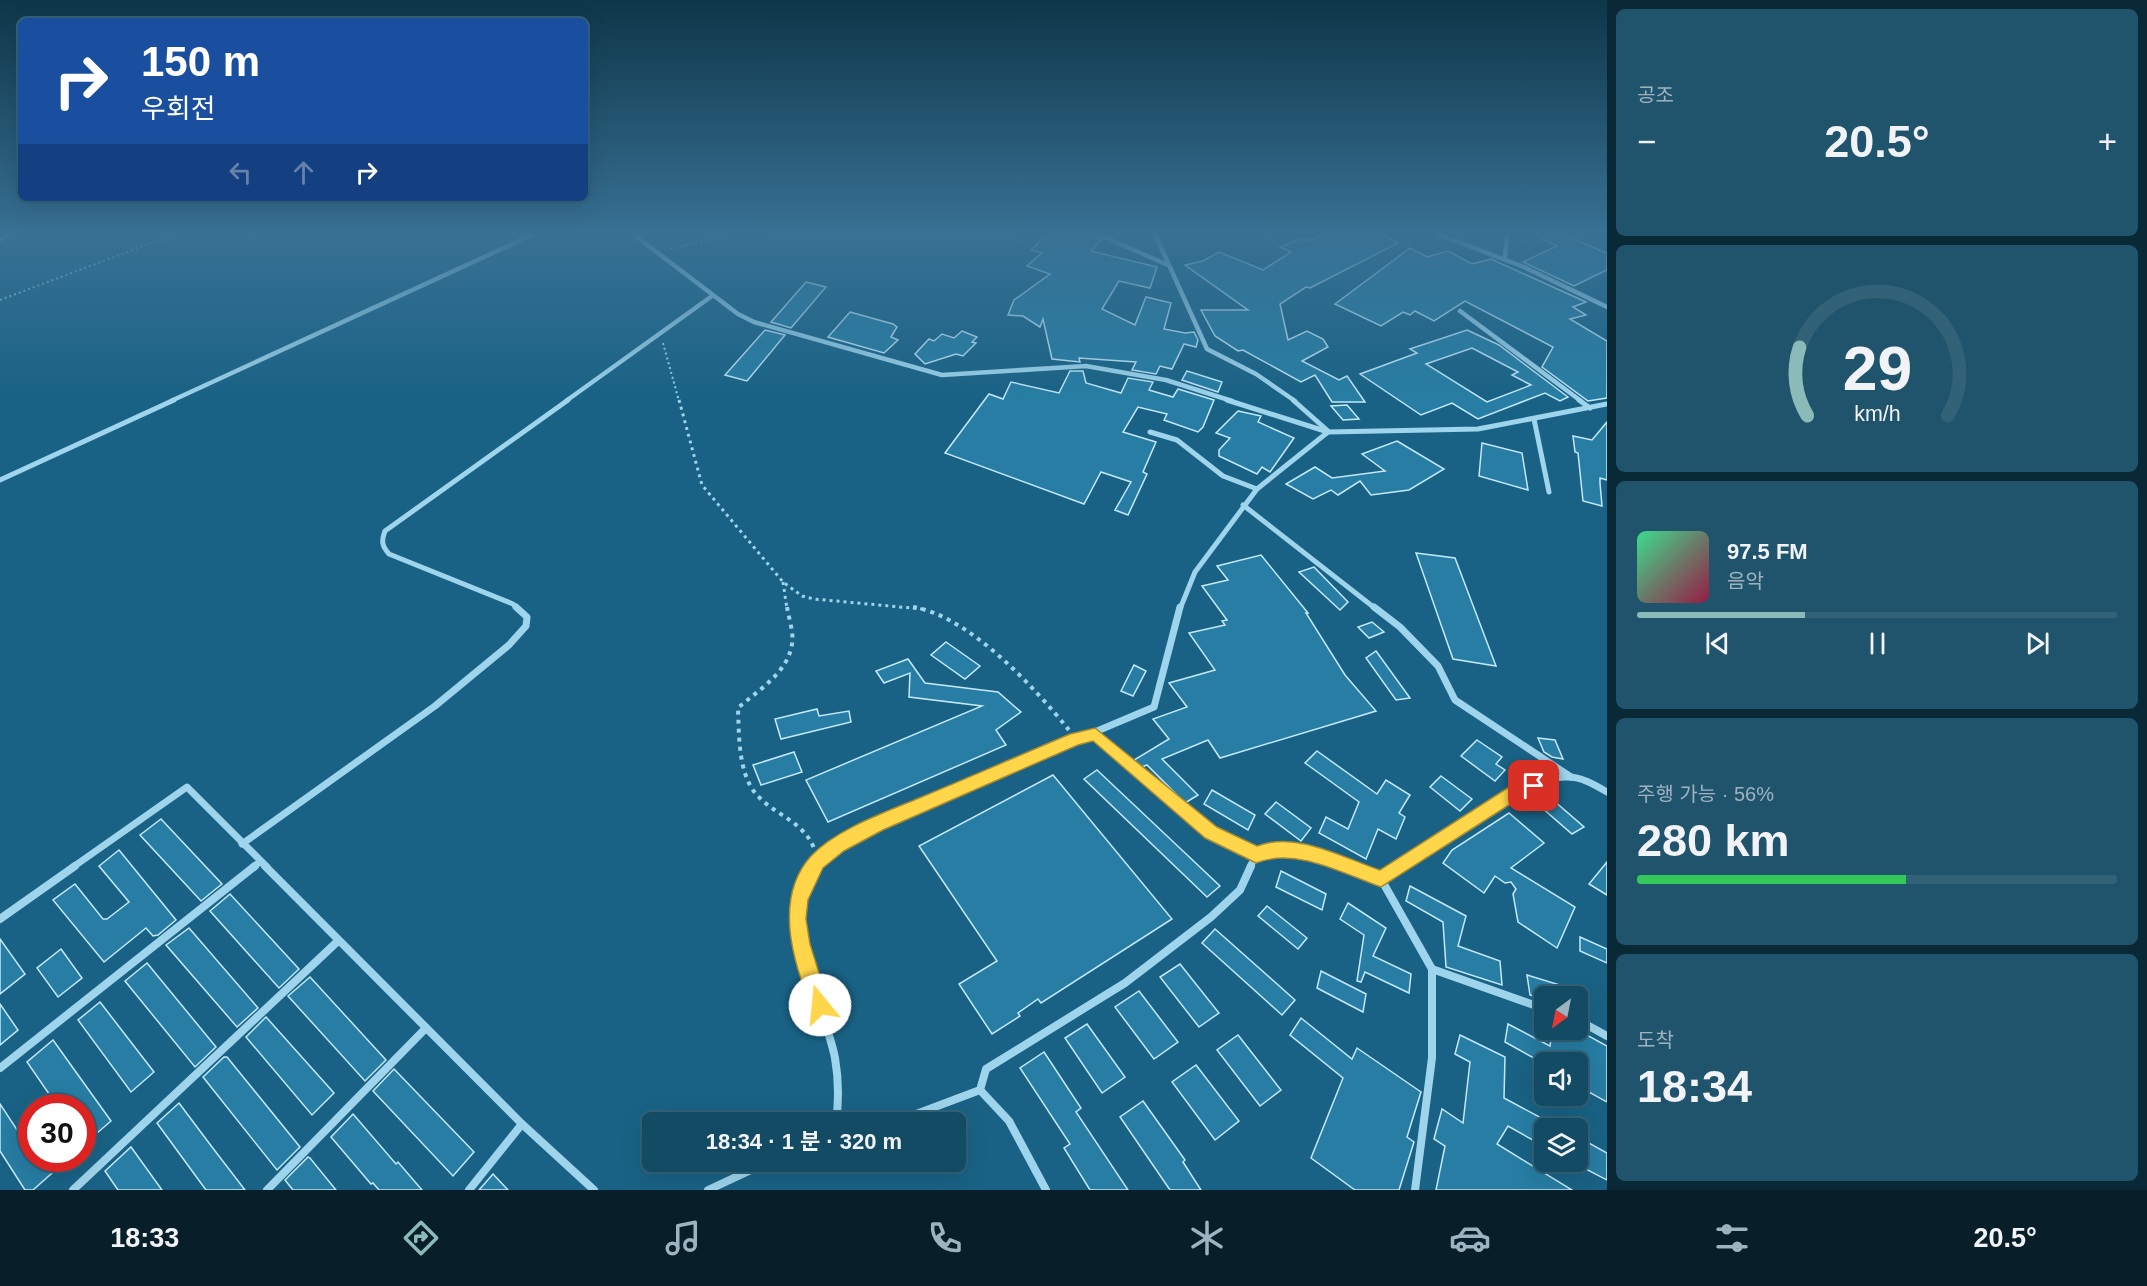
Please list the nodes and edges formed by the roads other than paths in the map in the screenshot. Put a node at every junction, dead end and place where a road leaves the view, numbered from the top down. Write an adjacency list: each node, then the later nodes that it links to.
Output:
1 (413, 290): 13 (street)
2 (704, 290): 5 (street)
3 (1180, 290): 12 (street)
4 (1571, 290): 6 (street)
5 (712, 296): 12 (street); 20 (street)
6 (1607, 307)
7 (1460, 311): 9 (street)
8 (1607, 404): 9 (street)
9 (1590, 408): 10 (street)
10 (1534, 418): 12 (street); 15 (street)
11 (1150, 432): 14 (street)
12 (1328, 432): 14 (street)
13 (0, 480)
14 (1257, 489): 16 (street)
15 (1549, 492)
16 (1243, 505): 17 (street); 18 (street)
17 (1095, 734): 21 (street); 33 (street)
18 (1572, 777): 19 (street); 23 (street)
19 (1607, 792)
20 (242, 844): 22 (street); 24 (street)
21 (1256, 855): 23 (street); 32 (street)
22 (260, 862): 25 (street); 31 (street)
23 (1381, 879): 26 (street)
24 (0, 919)
25 (338, 941): 29 (street); 37 (street)
26 (1432, 969): 27 (street); 43 (street)
27 (1534, 1005)
28 (1588, 1026): 30 (street)
29 (426, 1028): 35 (street); 38 (street)
30 (1607, 1036)
31 (0, 1068)
32 (980, 1090): 34 (street); 42 (street)
33 (838, 1112)
34 (919, 1112)
35 (522, 1124): 39 (street); 40 (street)
36 (746, 1172): 41 (street)
37 (73, 1190)
38 (267, 1190)
39 (469, 1190)
40 (594, 1190)
41 (708, 1190)
42 (1046, 1190)
43 (1415, 1190)

